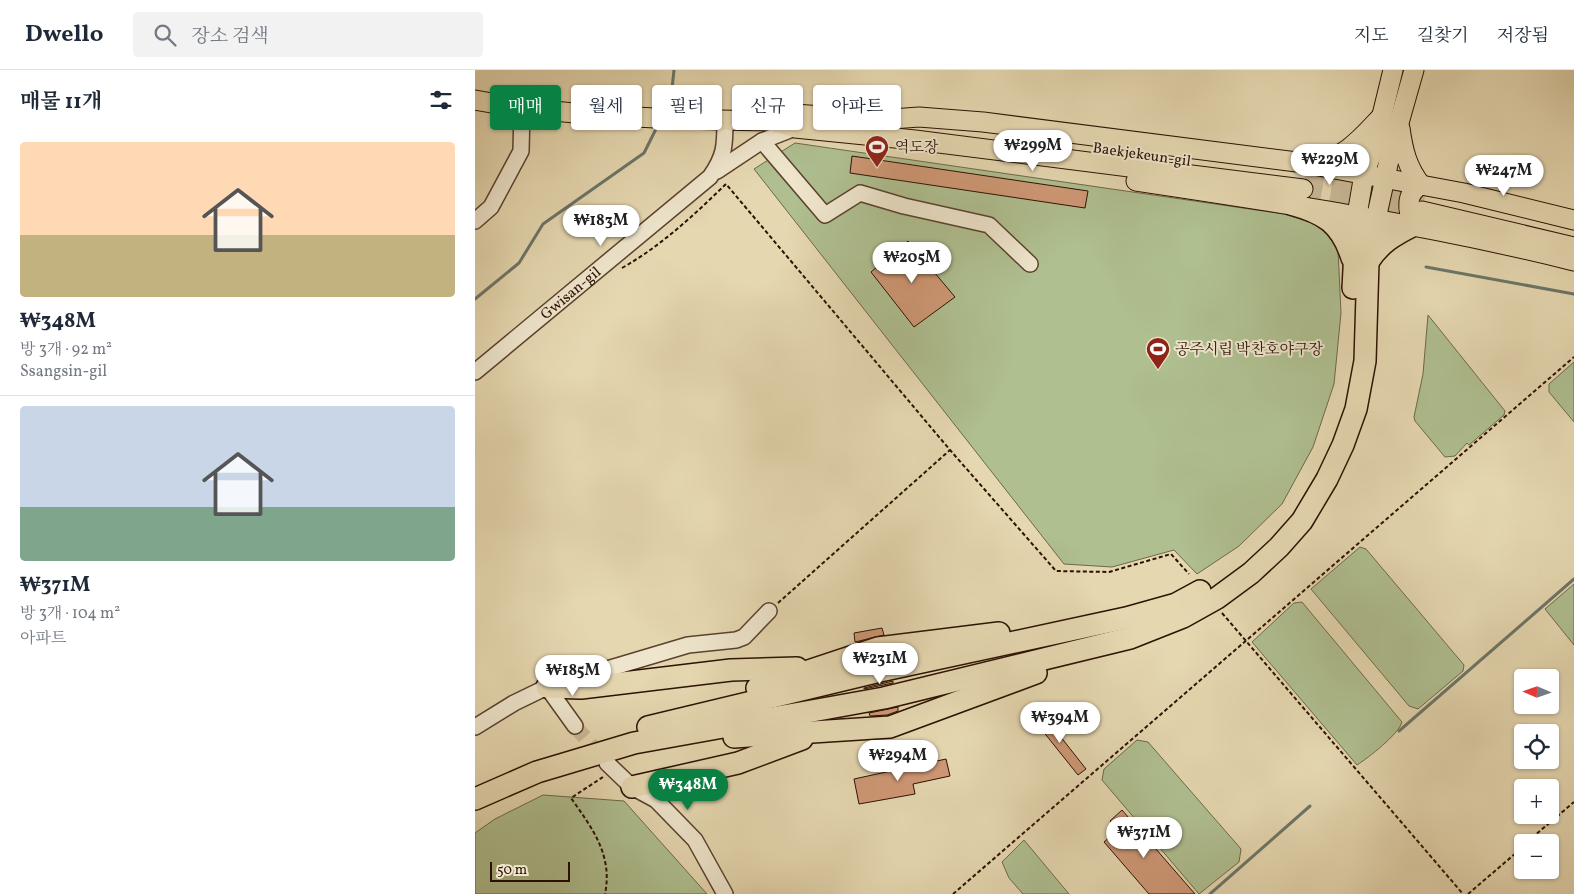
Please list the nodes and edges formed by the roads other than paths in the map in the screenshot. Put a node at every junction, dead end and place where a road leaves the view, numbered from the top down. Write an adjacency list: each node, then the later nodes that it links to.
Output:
1 (1393, 70): 6 (main road)
2 (1414, 70): 14 (main road)
3 (475, 100): 4 (main road)
4 (490, 103)
5 (561, 112): 7 (main road, Baekjekeun-gil)
6 (1381, 117): 14 (main road); 18 (main road)
7 (725, 120): 8 (main road, Baekjekeun-gil); 16 (street, Gwisan-gil)
8 (732, 120)
9 (901, 125): 18 (main road, Baekjekeun-gil)
10 (522, 130): 22 (street)
11 (790, 130): 13 (street)
12 (884, 130): 18 (main road)
13 (762, 141): 16 (street); 27 (street)
14 (1390, 150): 15 (main road); 17 (main road); 19 (main road)
15 (1364, 174): 17 (main road); 18 (main road); 20 (main road)
16 (710, 176): 28 (street, Gwisan-gil)
17 (1385, 178): 19 (main road); 20 (main road)
18 (1299, 183): 20 (main road); 26 (highway)
19 (1421, 204): 20 (main road); 21 (main road); 23 (main road); 24 (main road); 25 (main road); 26 (highway)
20 (1367, 217): 26 (highway)
21 (1574, 220)
22 (475, 222)
23 (1574, 232)
24 (1574, 247)
25 (1574, 260)
26 (1361, 262): 30 (highway)
27 (1029, 264)
28 (475, 372)
29 (769, 611): 32 (street)
30 (1128, 628): 31 (highway); 35 (highway); 36 (highway)
31 (820, 667): 32 (highway); 36 (highway)
32 (547, 686): 33 (street); 34 (street)
33 (575, 726)
34 (475, 727)
35 (823, 731): 36 (highway); 38 (highway)
36 (631, 737): 39 (highway); 40 (highway)
37 (609, 766): 38 (street)
38 (632, 787): 41 (street)
39 (475, 788)
40 (475, 800)
41 (725, 894)

